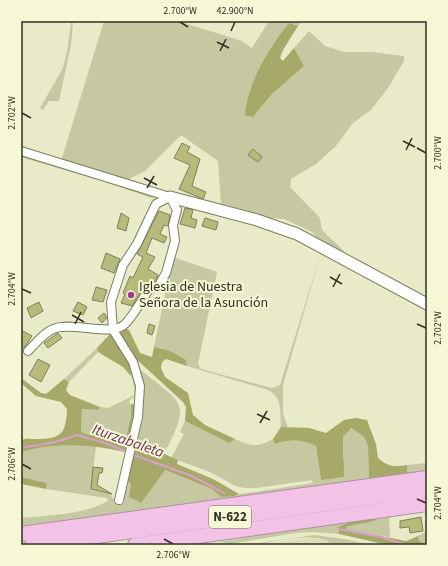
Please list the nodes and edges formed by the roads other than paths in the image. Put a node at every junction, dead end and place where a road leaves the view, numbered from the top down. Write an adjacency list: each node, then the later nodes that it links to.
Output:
1 (21, 152): 2 (street)
2 (170, 197): 3 (street); 4 (street); 4 (street)
3 (427, 304)
4 (113, 330): 5 (street); 8 (street)
5 (28, 351)
6 (427, 478): 10 (highway)
7 (427, 490): 11 (highway, N-622)
8 (118, 500)
9 (427, 504): 12 (highway, N-622)
10 (21, 534)
11 (32, 545)
12 (135, 545)

